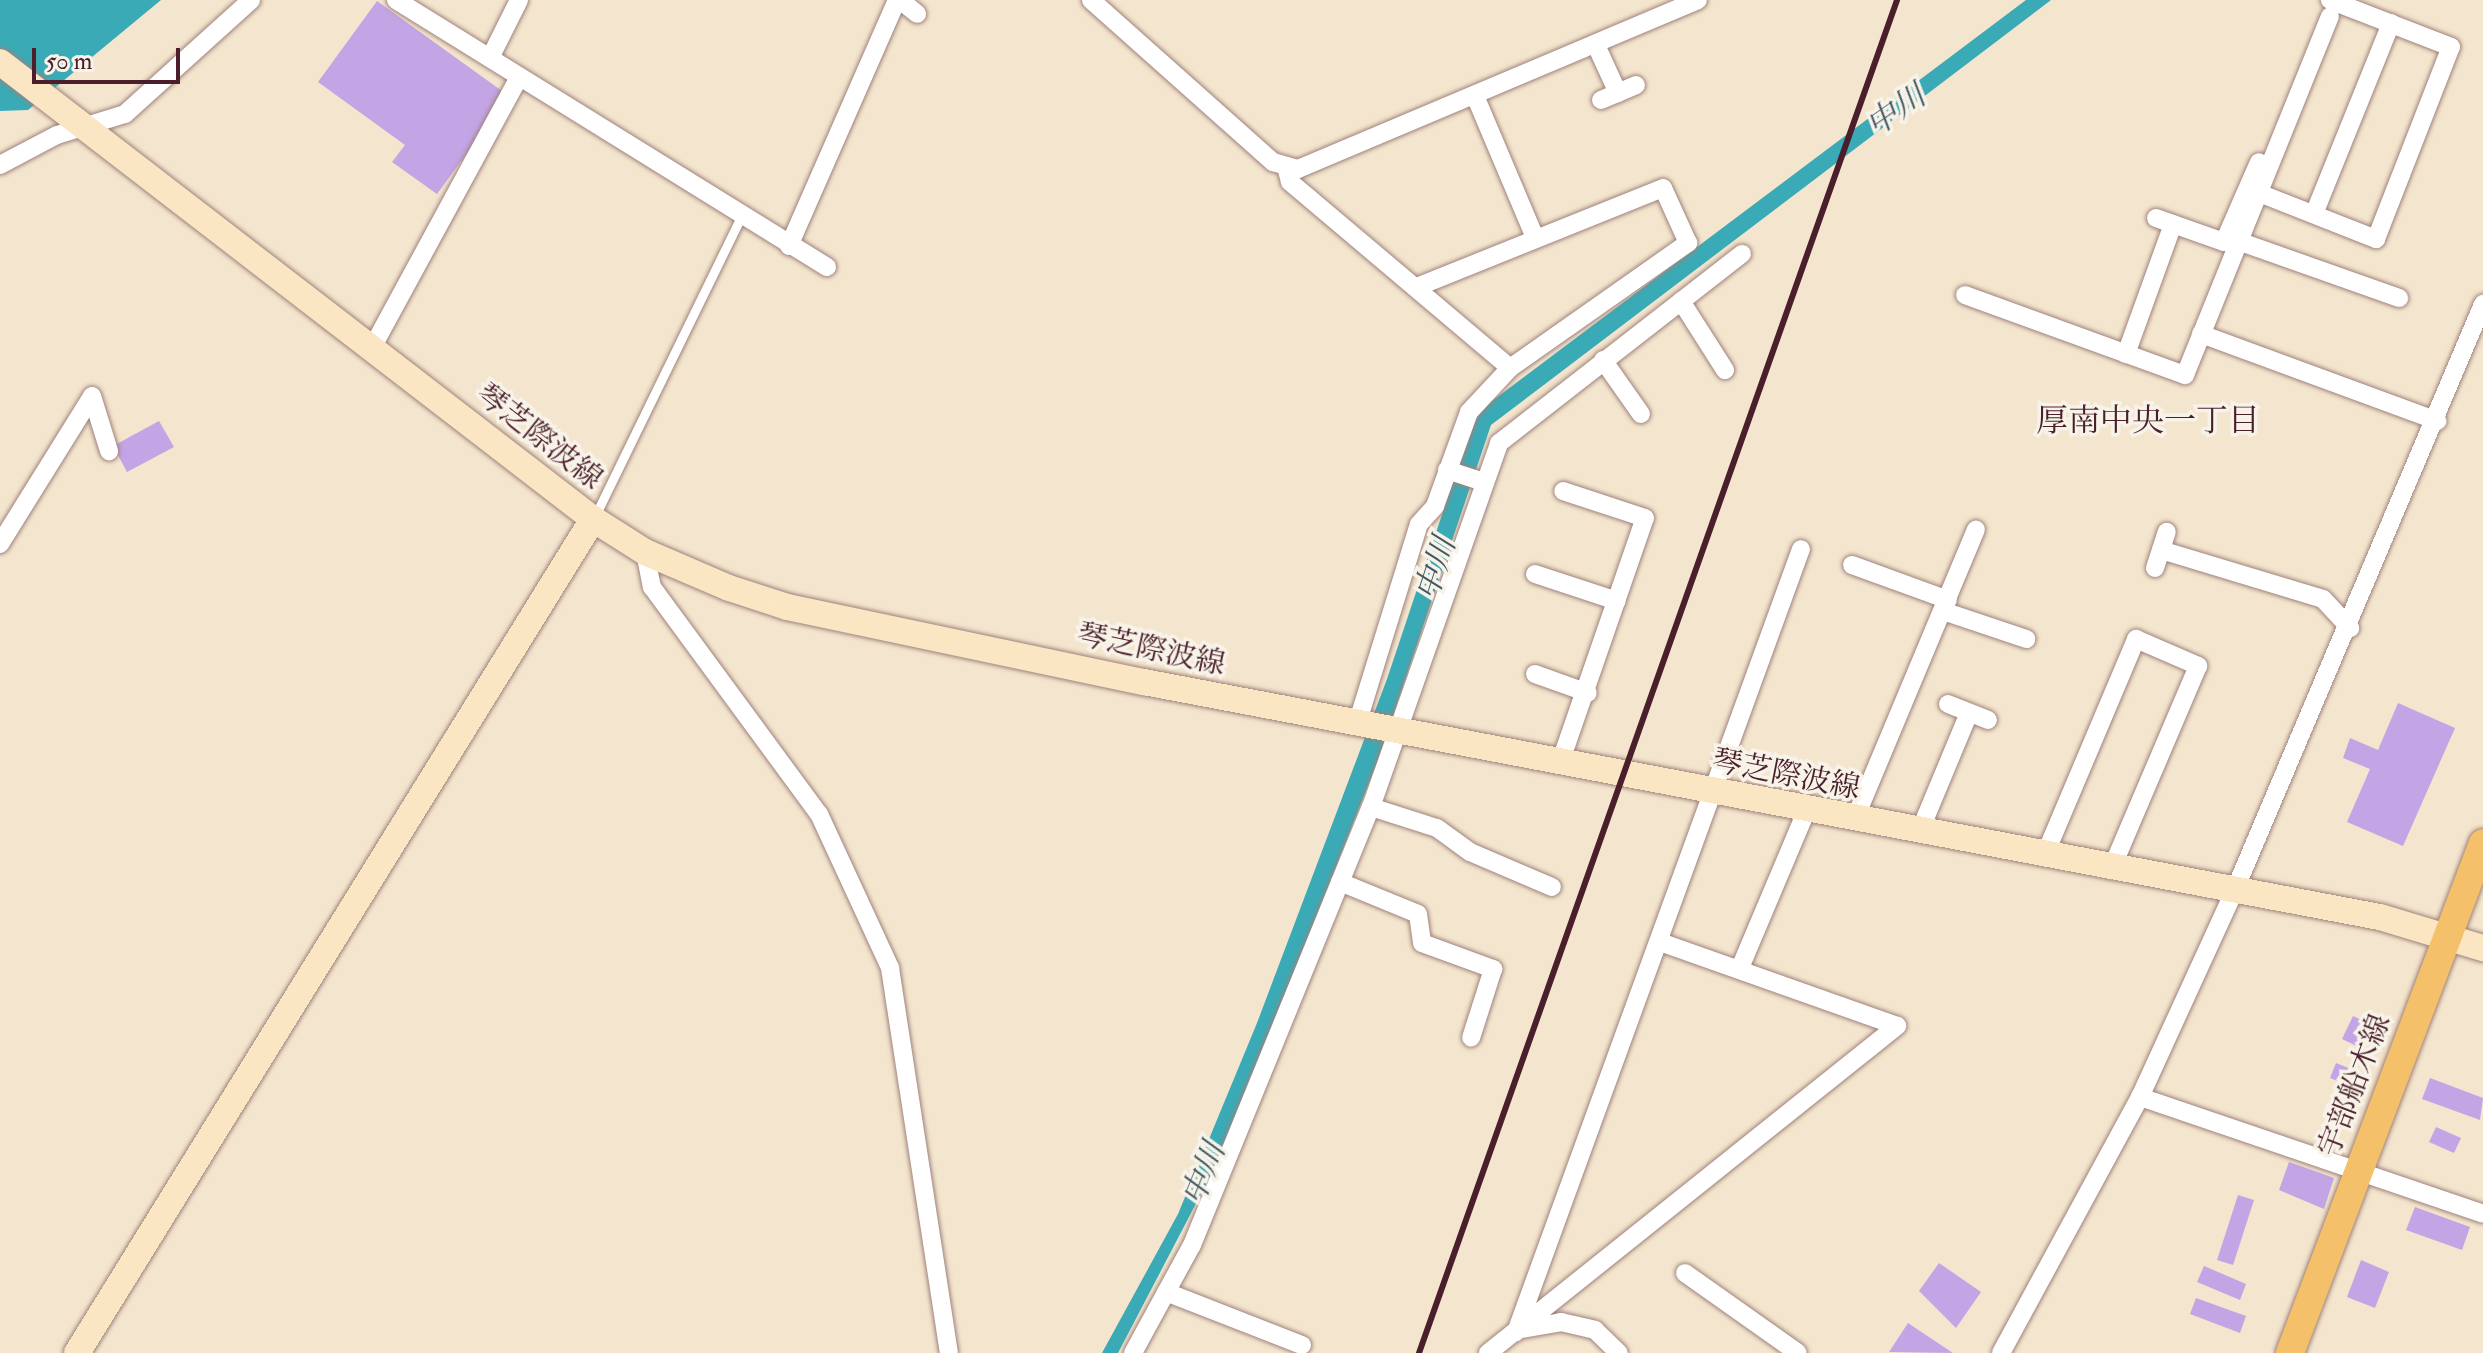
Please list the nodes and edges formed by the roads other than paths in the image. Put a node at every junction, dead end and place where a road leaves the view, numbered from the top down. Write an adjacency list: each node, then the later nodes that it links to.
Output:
1 (396, 0): 11 (street)
2 (519, 0): 11 (street)
3 (899, 0): 8 (street); 24 (street)
4 (1091, 0): 18 (street)
5 (1698, 0): 10 (street)
6 (249, 1): 16 (street)
7 (2328, 5): 9 (street); 19 (street); 34 (street)
8 (917, 14)
9 (2391, 23): 20 (street); 20 (street)
10 (1596, 45): 14 (street); 15 (street)
11 (490, 58): 13 (street)
12 (0, 62): 16 (main road, 琴芝際波線)
13 (518, 79): 21 (street); 33 (street)
14 (1618, 92)
15 (1476, 98): 18 (street); 22 (street)
16 (90, 126): 17 (street); 33 (main road, 琴芝際波線)
17 (0, 165)
18 (1286, 166): 27 (street)
19 (2259, 193): 20 (street); 23 (street)
20 (2314, 214)
21 (740, 219): 24 (street); 44 (lane)
22 (1535, 238): 27 (street); 36 (street)
23 (2238, 241): 29 (street); 32 (street)
24 (789, 246): 26 (street)
25 (1742, 254): 30 (street)
26 (827, 267)
27 (1417, 287): 36 (street)
28 (1965, 295): 34 (street)
29 (2399, 298)
30 (1681, 301): 35 (street); 37 (street)
31 (2483, 304): 39 (street)
32 (2201, 334): 34 (street); 39 (street)
33 (372, 348): 44 (main road, 琴芝際波線)
34 (2126, 354)
35 (1603, 360): 38 (street); 42 (street)
36 (1510, 368): 41 (street)
37 (1725, 370)
38 (1641, 414)
39 (2438, 421): 54 (street)
40 (109, 451): 46 (street)
41 (1450, 471): 42 (street); 61 (street)
42 (1481, 481): 62 (street)
43 (1563, 491): 52 (street)
44 (593, 519): 49 (main road, 琴芝際波線); 87 (main road)
45 (1976, 529): 53 (street)
46 (0, 544)
47 (1801, 549): 64 (street)
48 (2161, 550): 54 (street)
49 (645, 552): 61 (main road, 琴芝際波線); 88 (street)
50 (1852, 565): 53 (street)
51 (1535, 574): 52 (street)
52 (1617, 601): 57 (street)
53 (1945, 605): 55 (street); 67 (street)
54 (2350, 628): 74 (street)
55 (2026, 639)
56 (1535, 674): 57 (street)
57 (1588, 693): 63 (street)
58 (1948, 704): 59 (street)
59 (1969, 713): 60 (street); 68 (street)
60 (1988, 720)
61 (1359, 725): 62 (main road, 琴芝際波線)
62 (1394, 732): 63 (main road, 琴芝際波線); 65 (street)
63 (1560, 763): 64 (main road, 琴芝際波線)
64 (1711, 793): 66 (main road, 琴芝際波線); 76 (street)
65 (1371, 807): 72 (street); 73 (street)
66 (1806, 812): 67 (main road, 琴芝際波線); 78 (street)
67 (1854, 821): 68 (main road, 琴芝際波線)
68 (1919, 833): 70 (main road, 琴芝際波線)
69 (2483, 843): 75 (main road, 宇部船木線)
70 (2044, 857): 71 (main road, 琴芝際波線); 71 (street)
71 (2111, 870): 74 (main road, 琴芝際波線)
72 (1340, 882): 79 (street); 84 (street)
73 (1552, 887)
74 (2234, 892): 75 (main road, 琴芝際波線); 80 (street)
75 (2448, 935): 77 (main road, 琴芝際波線); 81 (main road, 宇部船木線)
76 (1660, 942): 78 (street); 85 (street)
77 (2483, 948)
78 (1740, 968): 85 (street)
79 (1471, 1038)
80 (2140, 1097): 81 (street); 93 (street)
81 (2360, 1168): 82 (street); 94 (main road, 宇部船木線)
82 (2483, 1214)
83 (1685, 1273): 92 (street)
84 (1166, 1292): 86 (street); 89 (street)
85 (1516, 1332): 90 (street); 91 (street)
86 (1302, 1345)
87 (77, 1353)
88 (949, 1353)
89 (1133, 1353)
90 (1488, 1353)
91 (1619, 1353)
92 (1798, 1353)
93 (2001, 1353)
94 (2290, 1353)

